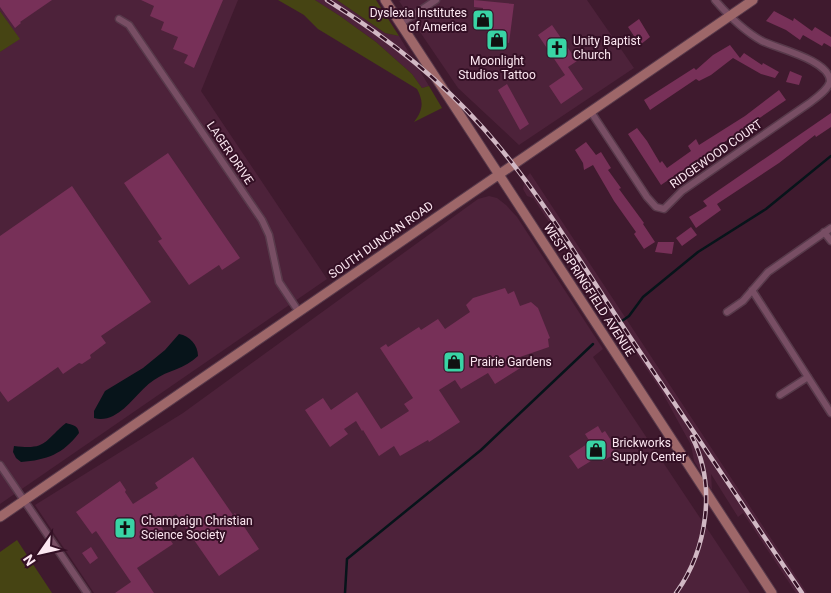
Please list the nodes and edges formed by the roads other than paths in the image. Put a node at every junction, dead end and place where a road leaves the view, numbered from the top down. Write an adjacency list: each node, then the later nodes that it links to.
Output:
1 (385, 0): 7 (main road, WEST SPRINGFIELD AVENUE)
2 (436, 0): 7 (street)
3 (715, 0): 5 (street)
4 (753, 0): 5 (main road, SOUTH DUNCAN ROAD)
5 (730, 16): 8 (street); 9 (main road, SOUTH DUNCAN ROAD)
6 (119, 18): 15 (street, LAGER DRIVE)
7 (400, 24): 10 (main road, WEST SPRINGFIELD AVENUE)
8 (831, 80): 9 (street, RIDGEWOOD COURT)
9 (591, 112): 10 (main road, SOUTH DUNCAN ROAD)
10 (498, 174): 15 (main road, SOUTH DUNCAN ROAD); 24 (main road, WEST SPRINGFIELD AVENUE)
11 (831, 228): 12 (street)
12 (824, 232): 13 (street); 14 (street)
13 (831, 241)
14 (752, 290): 16 (street); 17 (street)
15 (299, 312): 21 (main road, SOUTH DUNCAN ROAD)
16 (727, 312)
17 (808, 377): 18 (street); 19 (street)
18 (780, 395)
19 (831, 413)
20 (0, 466): 21 (street)
21 (24, 500): 22 (main road, SOUTH DUNCAN ROAD); 23 (street)
22 (0, 517)
23 (87, 593)
24 (772, 593)

